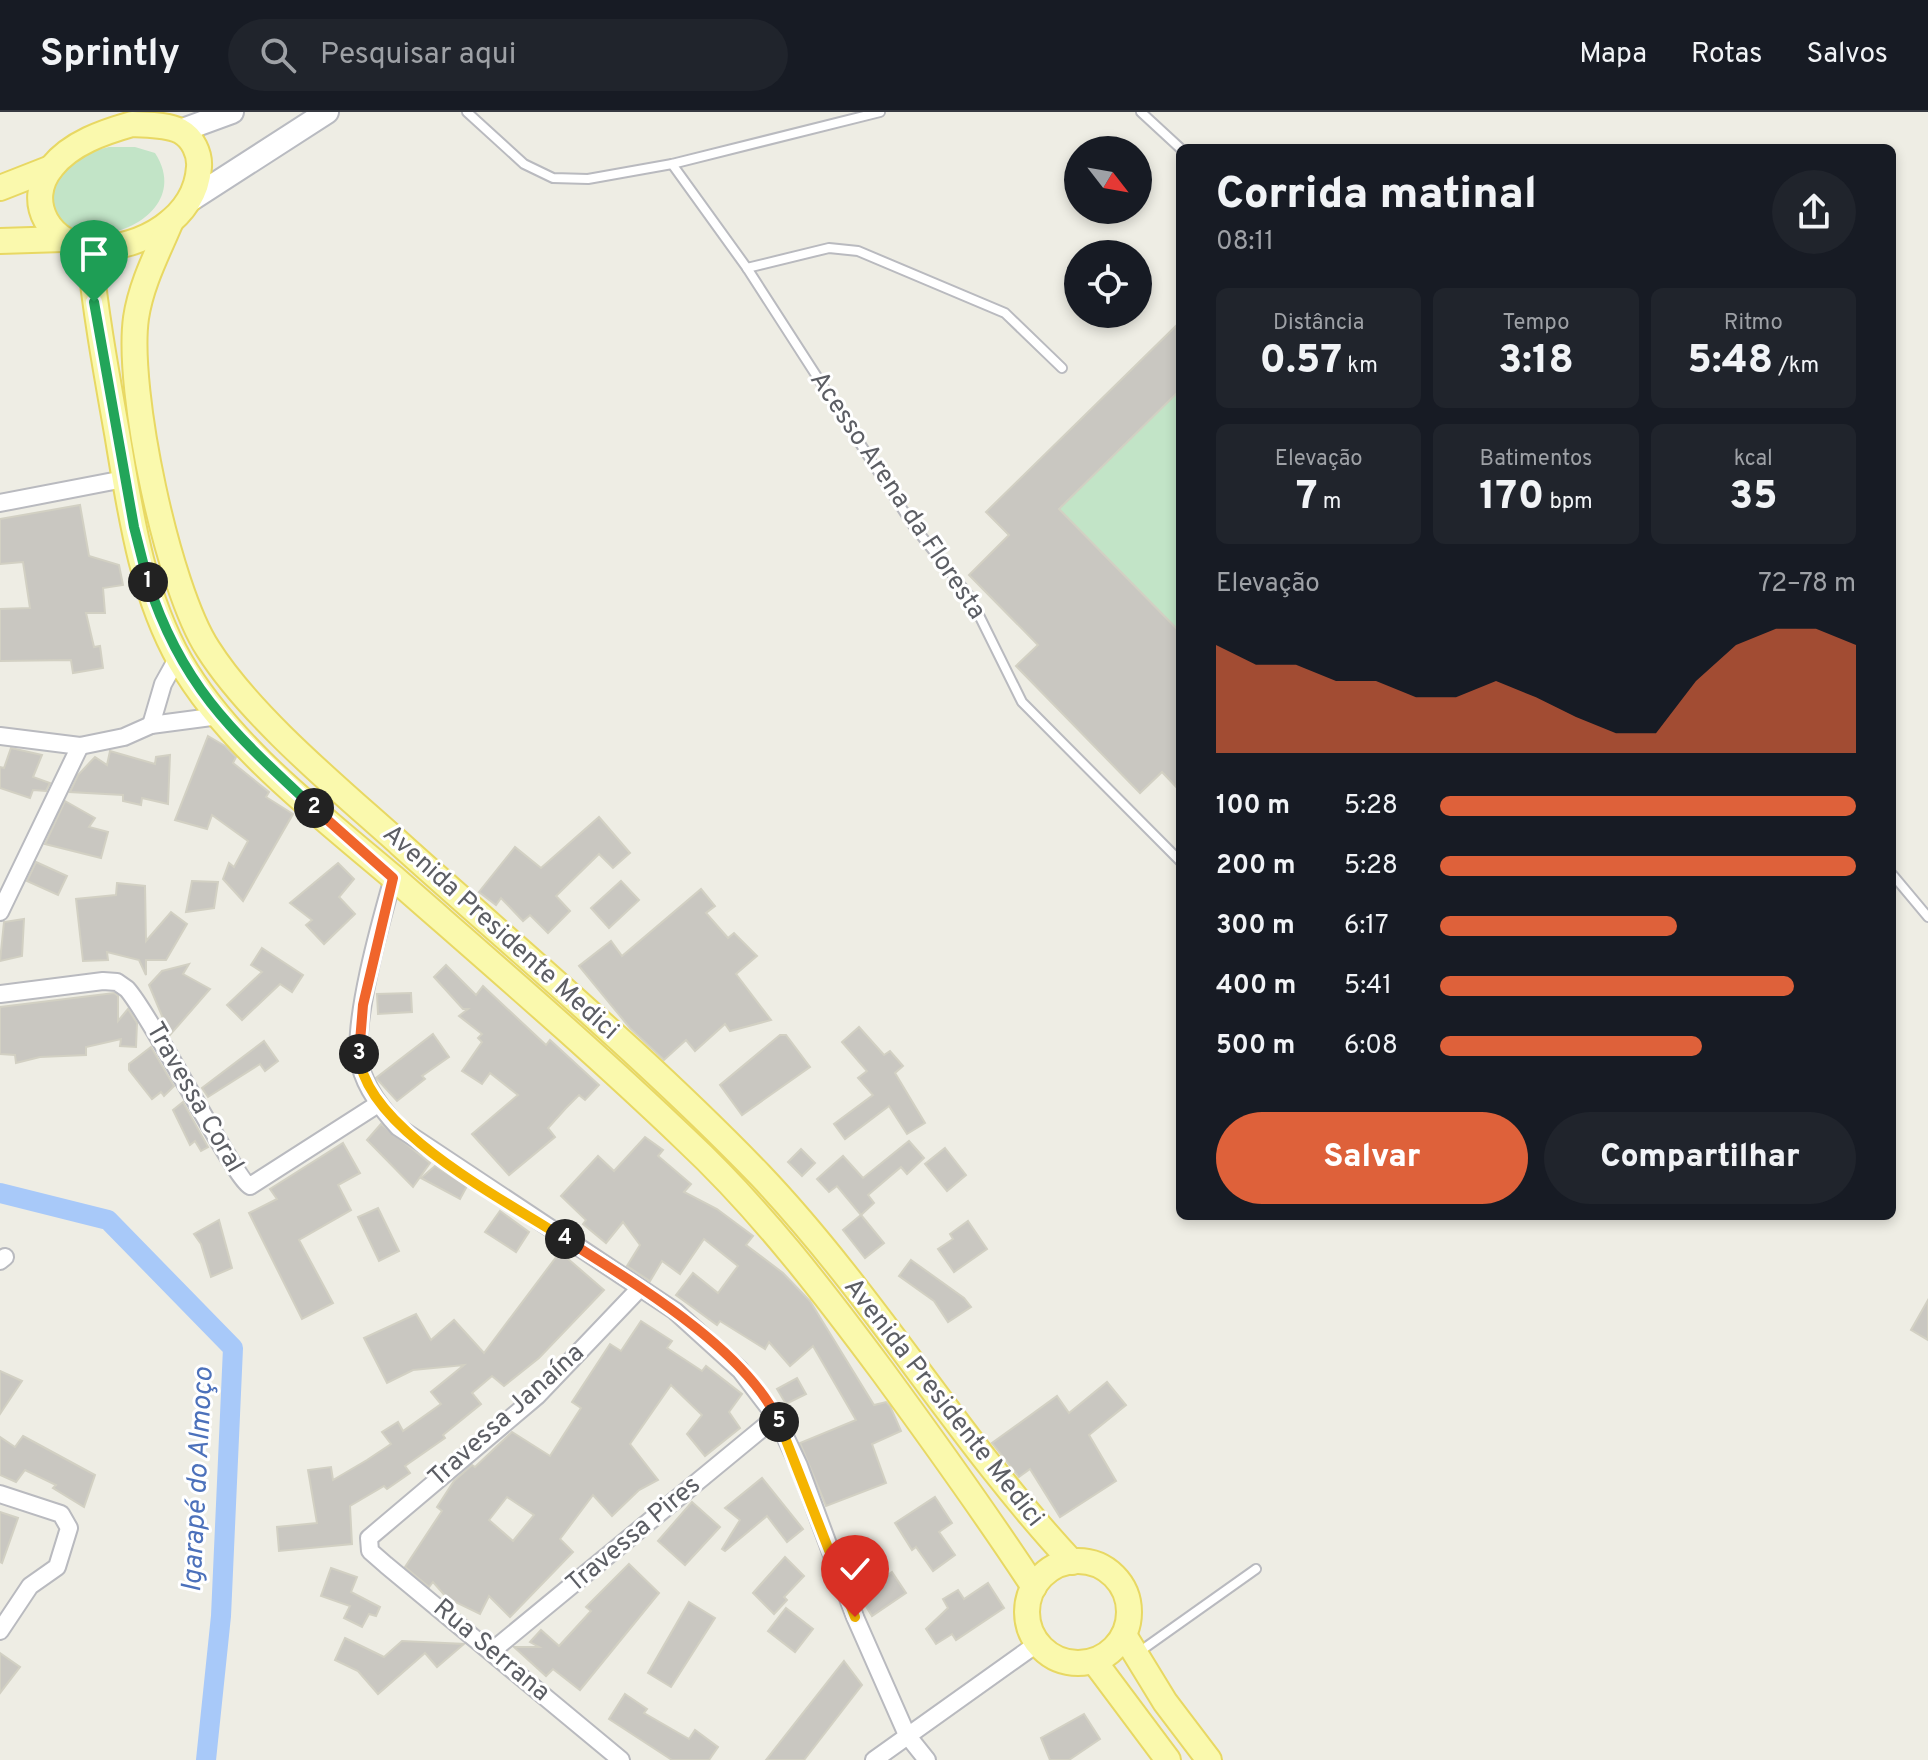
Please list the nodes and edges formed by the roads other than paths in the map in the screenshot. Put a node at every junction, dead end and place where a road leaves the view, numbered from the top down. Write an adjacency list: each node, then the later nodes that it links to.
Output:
1 (232, 112): 6 (main road)
2 (327, 112): 11 (main road)
3 (467, 112): 8 (lane)
4 (880, 112): 8 (lane)
5 (1141, 112): 7 (lane)
6 (180, 131): 9 (main road); 11 (main road)
7 (1176, 144)
8 (672, 164): 16 (lane, Acesso Arena da Floresta)
9 (51, 168): 10 (main road); 13 (main road)
10 (0, 188)
11 (192, 199): 12 (main road)
12 (171, 221): 15 (main road); 36 (main road, Avenida Presidente Medici)
13 (63, 239): 14 (main road); 15 (main road)
14 (0, 241)
15 (89, 248): 18 (main road, Avenida Presidente Medici)
16 (747, 268): 17 (lane); 25 (lane, Acesso Arena da Floresta)
17 (1062, 368)
18 (124, 479): 19 (street); 20 (main road, Avenida Presidente Medici)
19 (0, 503)
20 (178, 657): 21 (main road, Avenida Presidente Medici); 22 (street)
21 (219, 716): 22 (street); 26 (main road, Avenida Presidente Medici)
22 (151, 725): 24 (street)
23 (0, 736): 24 (street)
24 (80, 746): 28 (street)
25 (1176, 857)
26 (393, 878): 31 (street); 38 (main road, Avenida Presidente Medici)
27 (1896, 879): 29 (lane)
28 (0, 912)
29 (1928, 917)
30 (0, 994): 31 (street, Travessa Coral)
31 (378, 1104): 32 (street)
32 (640, 1288): 33 (street); 35 (street, Travessa Janaína)
33 (776, 1417): 42 (street, Travessa Pires); 44 (street)
34 (3, 1495): 39 (street)
35 (369, 1538): 42 (street, Rua Serrana)
36 (1072, 1562): 38 (main road); 41 (main road)
37 (1256, 1569): 41 (lane)
38 (1034, 1587): 40 (main road)
39 (0, 1631)
40 (1038, 1643): 43 (main road); 44 (street)
41 (1130, 1645): 43 (main road); 49 (main road)
42 (492, 1651): 45 (street, Rua Serrana)
43 (1094, 1661): 48 (main road)
44 (907, 1735): 46 (street); 47 (street)
45 (621, 1760)
46 (874, 1760)
47 (927, 1760)
48 (1168, 1760)
49 (1209, 1760)

